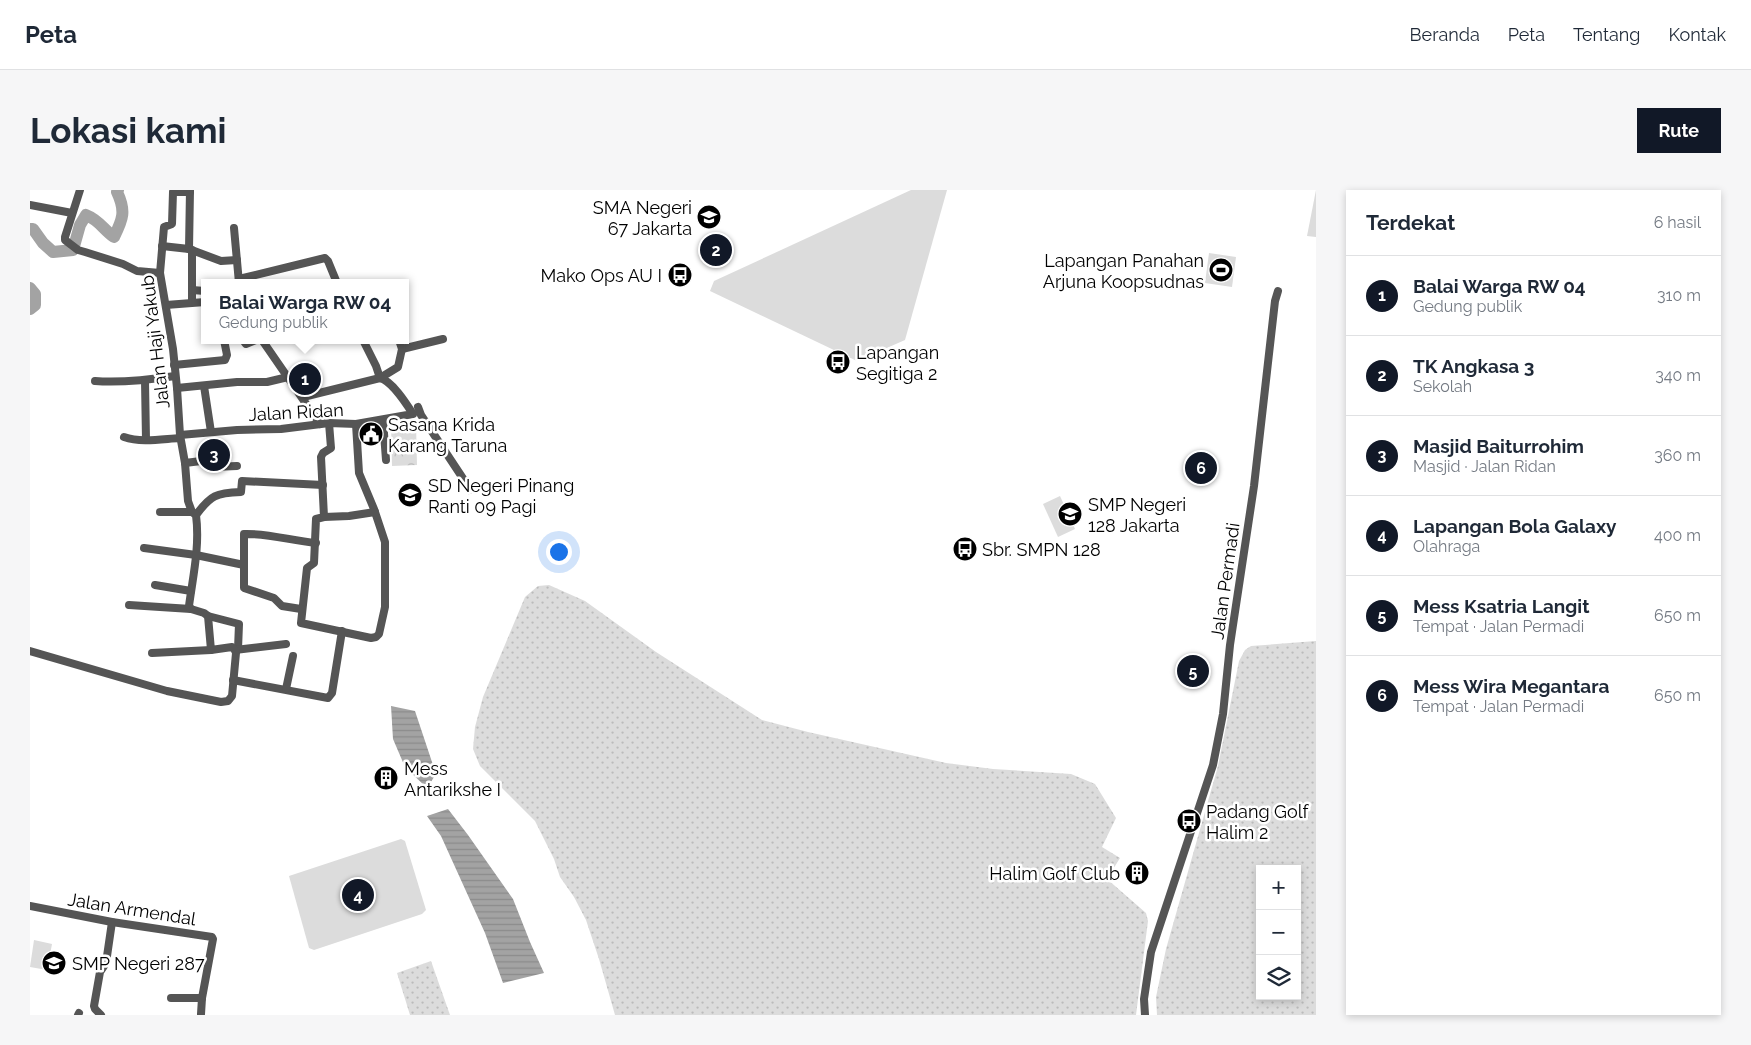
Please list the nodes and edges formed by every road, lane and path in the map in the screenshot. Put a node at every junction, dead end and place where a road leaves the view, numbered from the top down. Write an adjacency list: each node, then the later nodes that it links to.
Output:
1 (80, 190): 4 (street)
2 (190, 191): 6 (street, Jalan Haji Yakub); 7 (street)
3 (30, 205): 4 (street)
4 (72, 213): 9 (street)
5 (234, 228): 8 (street)
6 (162, 246): 7 (street); 9 (street, Jalan Haji Yakub)
7 (190, 250): 8 (street); 13 (street)
8 (237, 260): 10 (street)
9 (160, 273): 18 (street, Jalan Haji Yakub)
10 (239, 279)
11 (246, 279): 12 (street)
12 (335, 279)
13 (192, 290): 14 (street); 16 (street)
14 (201, 291)
15 (1278, 291): 77 (street, Jalan Permadi)
16 (192, 302): 17 (street); 18 (street)
17 (201, 302)
18 (166, 305): 25 (street, Jalan Haji Yakub)
19 (443, 339): 24 (street)
20 (225, 344): 25 (street)
21 (265, 344): 27 (street)
22 (365, 344): 28 (street)
23 (401, 344): 24 (street)
24 (402, 349): 28 (street)
25 (174, 365): 26 (street, Jalan Haji Yakub)
26 (175, 376): 30 (street); 32 (street, Jalan Haji Yakub)
27 (288, 377): 31 (street); 33 (street)
28 (380, 378): 33 (street); 35 (street, Jalan Ridan)
29 (95, 381): 30 (street)
30 (146, 381): 42 (street)
31 (204, 386): 32 (street); 39 (street)
32 (177, 388): 41 (street, Jalan Haji Yakub)
33 (303, 397): 36 (street)
34 (418, 407): 47 (street)
35 (383, 420): 38 (street, Jalan Ridan); 43 (street)
36 (320, 424): 37 (street, Jalan Ridan); 39 (street, Jalan Ridan)
37 (329, 424): 38 (street, Jalan Ridan); 46 (street)
38 (356, 424): 49 (street)
39 (211, 432): 41 (street, Jalan Ridan)
40 (124, 437): 42 (street, Jalan Ridan)
41 (180, 437): 42 (street, Jalan Ridan); 44 (street, Jalan Haji Yakub)
42 (146, 440)
43 (386, 460)
44 (185, 463): 45 (street); 50 (street, Jalan Haji Yakub)
45 (236, 466)
46 (324, 485): 50 (street); 51 (street)
47 (469, 490)
48 (160, 512): 50 (street)
49 (375, 512): 51 (street); 62 (street)
50 (194, 513): 54 (street, Jalan Haji Yakub)
51 (324, 517): 52 (street)
52 (316, 542): 55 (street); 60 (street)
53 (144, 548): 54 (street)
54 (196, 555): 55 (street); 57 (street, Jalan Haji Yakub)
55 (244, 565): 60 (street)
56 (155, 585): 57 (street)
57 (191, 591): 59 (street, Jalan Haji Yakub)
58 (130, 605): 59 (street)
59 (191, 609): 61 (street)
60 (301, 609): 62 (street)
61 (208, 616): 64 (street); 65 (street)
62 (342, 631): 70 (street)
63 (286, 644): 64 (street)
64 (236, 649): 65 (street); 69 (street)
65 (211, 650): 67 (street)
66 (30, 651): 69 (street)
67 (152, 653)
68 (293, 656): 70 (street)
69 (233, 680): 70 (street)
70 (286, 689)
71 (30, 906): 72 (street, Jalan Armendal)
72 (112, 922): 74 (street, Jalan Armendal); 76 (street)
73 (171, 998): 74 (street)
74 (202, 998): 75 (street, Jalan Armendal)
75 (201, 1014)
76 (100, 1015)
77 (1145, 1015)

